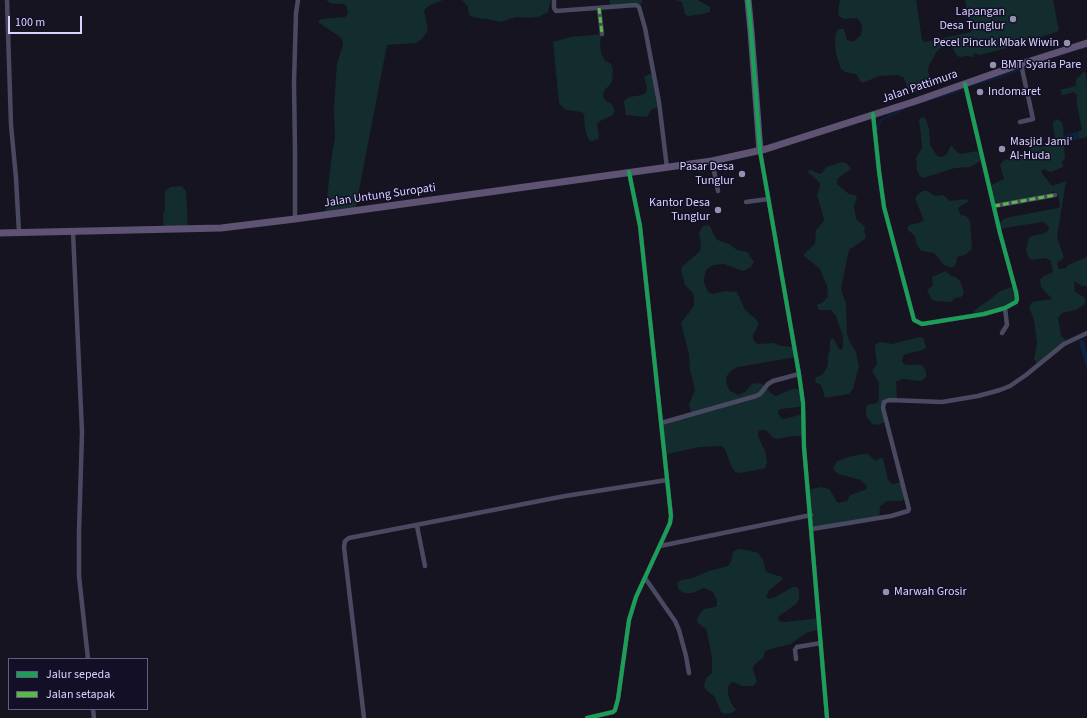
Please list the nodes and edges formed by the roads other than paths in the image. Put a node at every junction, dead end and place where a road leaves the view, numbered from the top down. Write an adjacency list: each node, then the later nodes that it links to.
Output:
1 (7, 0): 24 (street)
2 (298, 0): 21 (street)
3 (554, 0): 5 (street)
4 (748, 0): 12 (street)
5 (599, 8): 6 (street); 14 (street)
6 (602, 34)
7 (1087, 43): 8 (main road, Jalan Pattimura)
8 (1022, 65): 9 (main road, Jalan Pattimura); 11 (street)
9 (966, 86): 10 (main road, Jalan Pattimura); 20 (street)
10 (873, 114): 12 (main road, Jalan Pattimura); 25 (street)
11 (1020, 122)
12 (760, 151): 13 (main road, Jalan Untung Suropati); 18 (street)
13 (712, 161): 14 (main road, Jalan Untung Suropati); 16 (street)
14 (667, 168): 15 (main road, Jalan Untung Suropati)
15 (629, 172): 21 (main road, Jalan Untung Suropati); 29 (street)
16 (718, 191)
17 (1055, 194): 20 (street)
18 (768, 198): 19 (street); 28 (street)
19 (746, 202)
20 (994, 206): 25 (street)
21 (295, 219): 22 (main road, Jalan Untung Suropati)
22 (73, 232): 24 (main road, Jalan Untung Suropati); 38 (street)
23 (0, 233): 24 (main road, Jalan Untung Suropati)
24 (19, 233)
25 (1004, 308): 26 (street)
26 (1002, 333)
27 (1087, 333): 33 (street)
28 (799, 374): 29 (street); 31 (street)
29 (661, 423): 30 (street)
30 (667, 480): 32 (street); 34 (street)
31 (811, 515): 33 (street); 34 (street)
32 (416, 526): 35 (street); 41 (street)
33 (812, 529): 37 (street)
34 (660, 546): 36 (street)
35 (425, 566)
36 (645, 578): 40 (street); 42 (street)
37 (821, 643): 39 (street); 43 (street)
38 (88, 658)
39 (796, 659)
40 (688, 673)
41 (364, 718)
42 (587, 718)
43 (827, 718)

